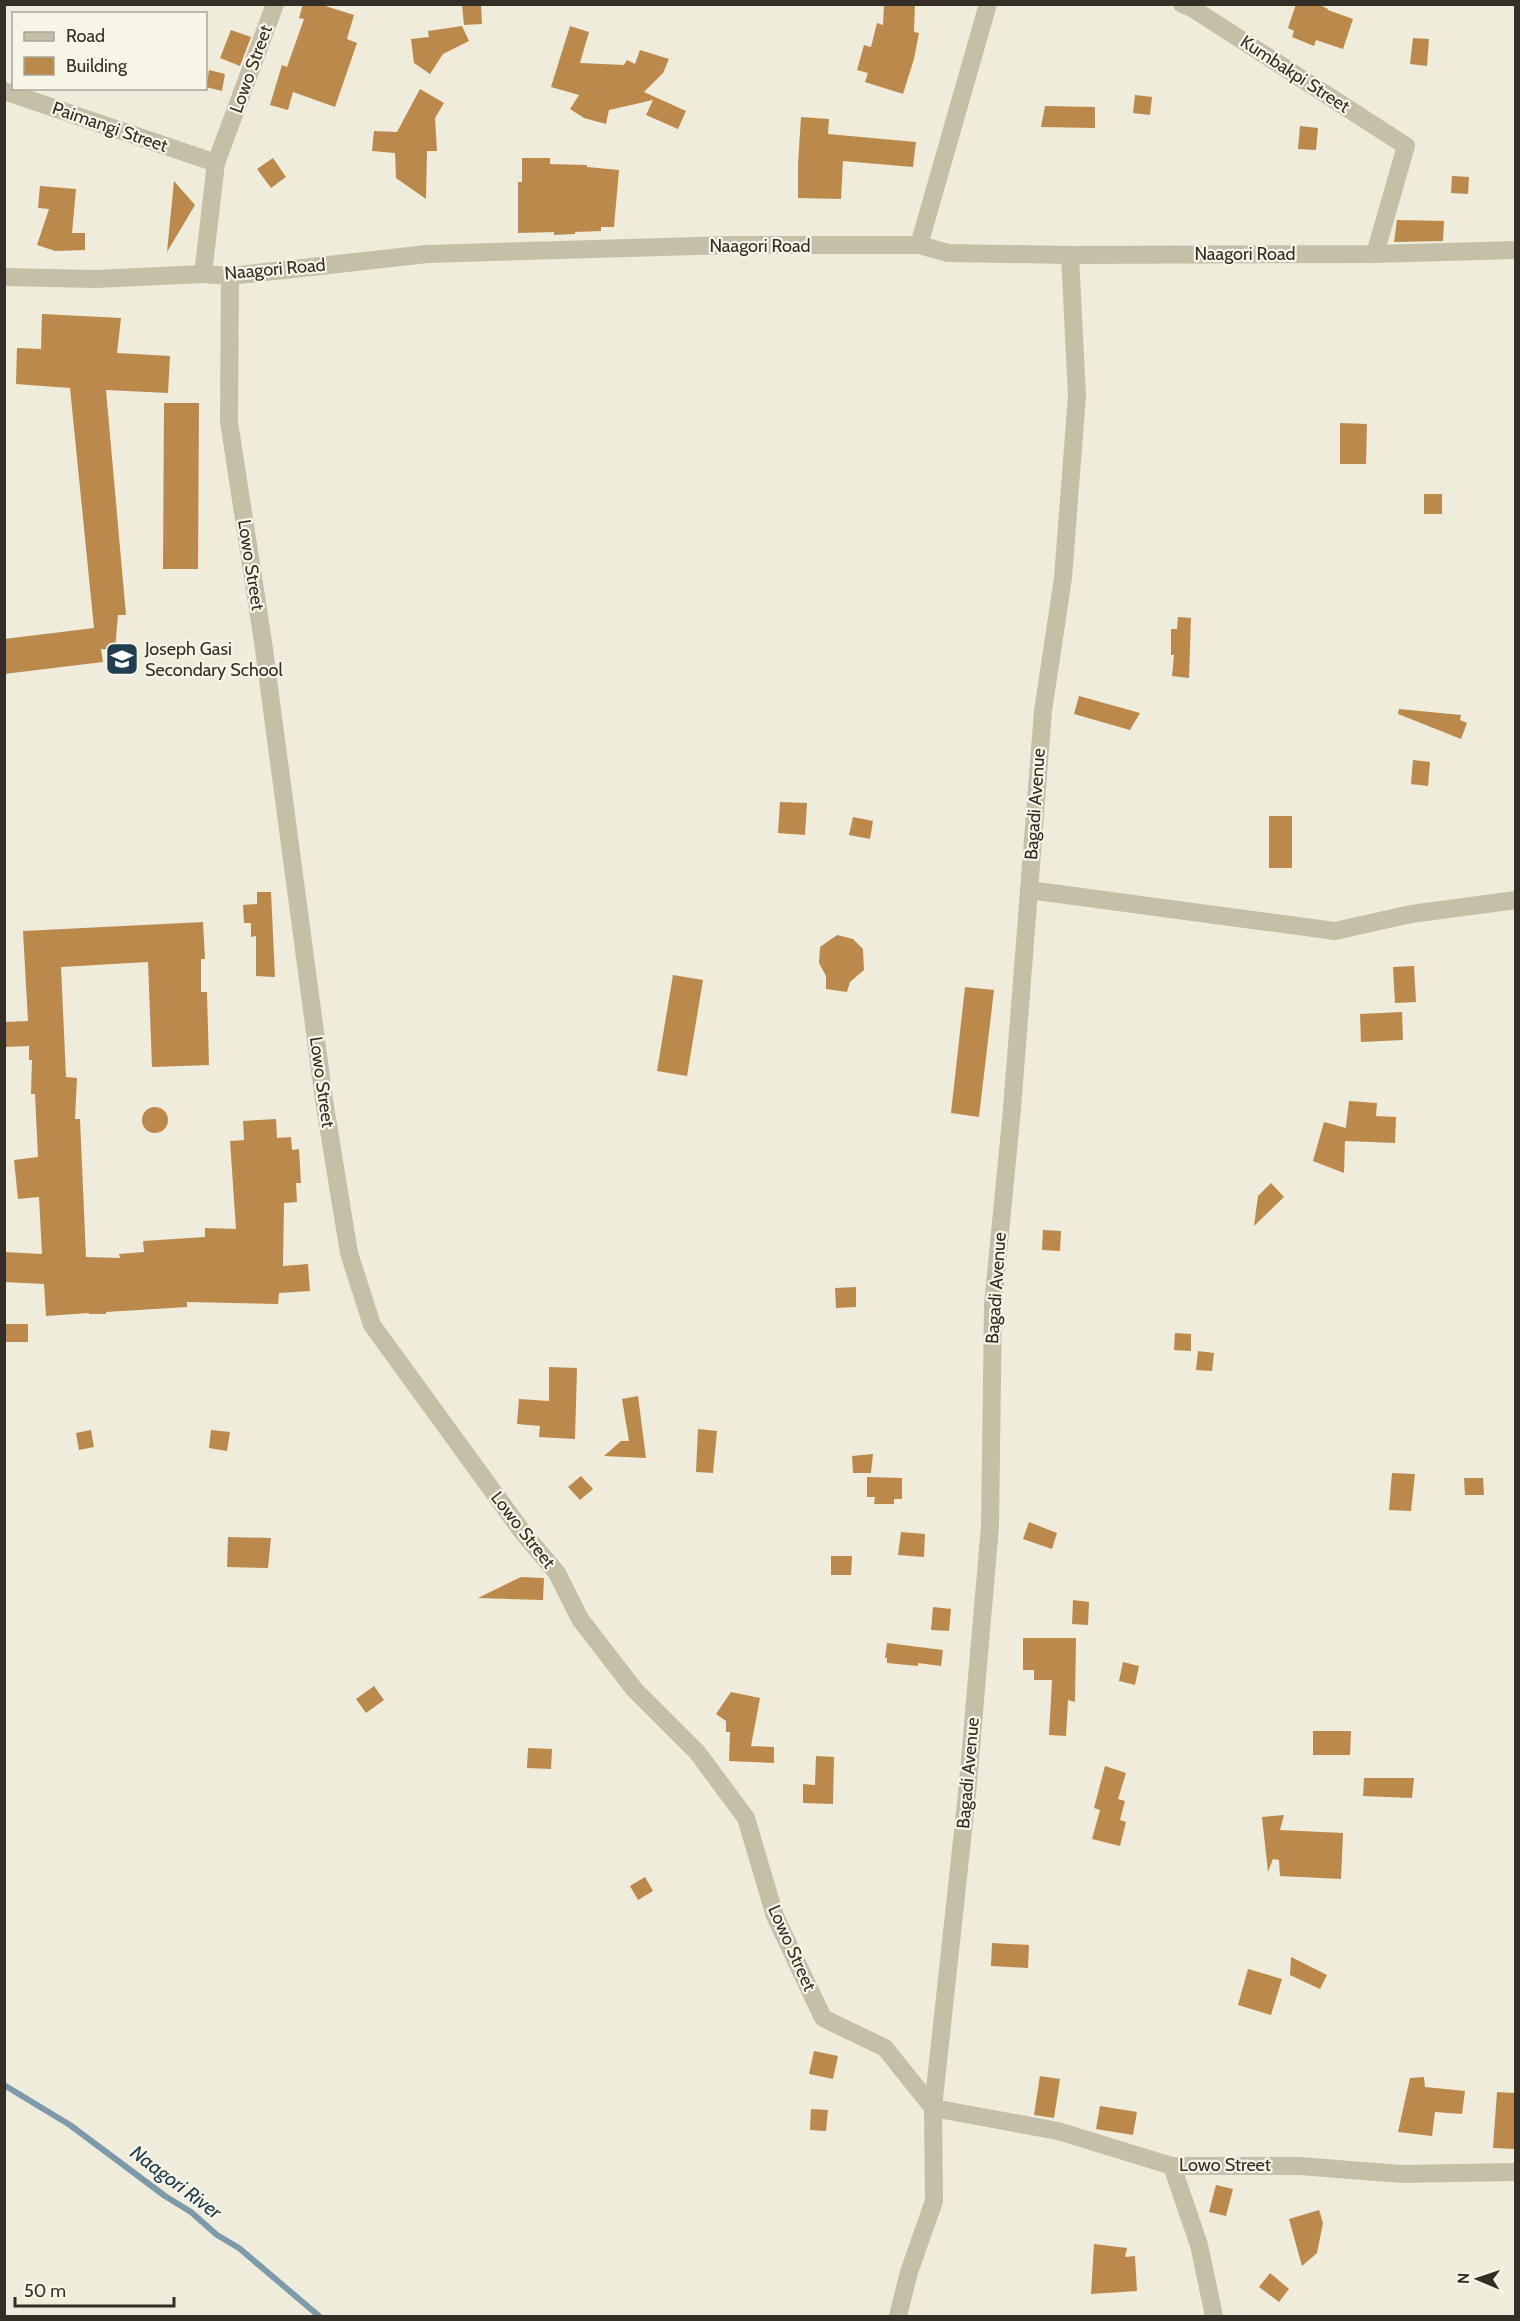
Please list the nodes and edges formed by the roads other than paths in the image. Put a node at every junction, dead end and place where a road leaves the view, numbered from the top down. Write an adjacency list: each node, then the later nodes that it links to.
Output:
1 (275, 4): 5 (street, Lowo Street)
2 (988, 4): 6 (street)
3 (1182, 4): 8 (street, Kumbakpi Street)
4 (4, 91): 5 (street, Paimangi Street)
5 (216, 163): 10 (street, Lowo Street)
6 (919, 245): 9 (street, Naagori Road); 11 (street, Naagori Road)
7 (1515, 250): 8 (street, Naagori Road)
8 (1375, 254): 9 (street, Naagori Road)
9 (1070, 255): 13 (street, Bagadi Avenue)
10 (203, 274): 11 (street, Naagori Road); 12 (street, Naagori Road)
11 (230, 276): 15 (street, Lowo Street)
12 (4, 277)
13 (1029, 890): 14 (street); 15 (street, Bagadi Avenue)
14 (1515, 900)
15 (933, 2108): 16 (street, Lowo Street); 18 (street, Bagadi Avenue)
16 (1172, 2166): 17 (street, Lowo Street); 19 (street)
17 (1515, 2172)
18 (898, 2316)
19 (1214, 2316)

